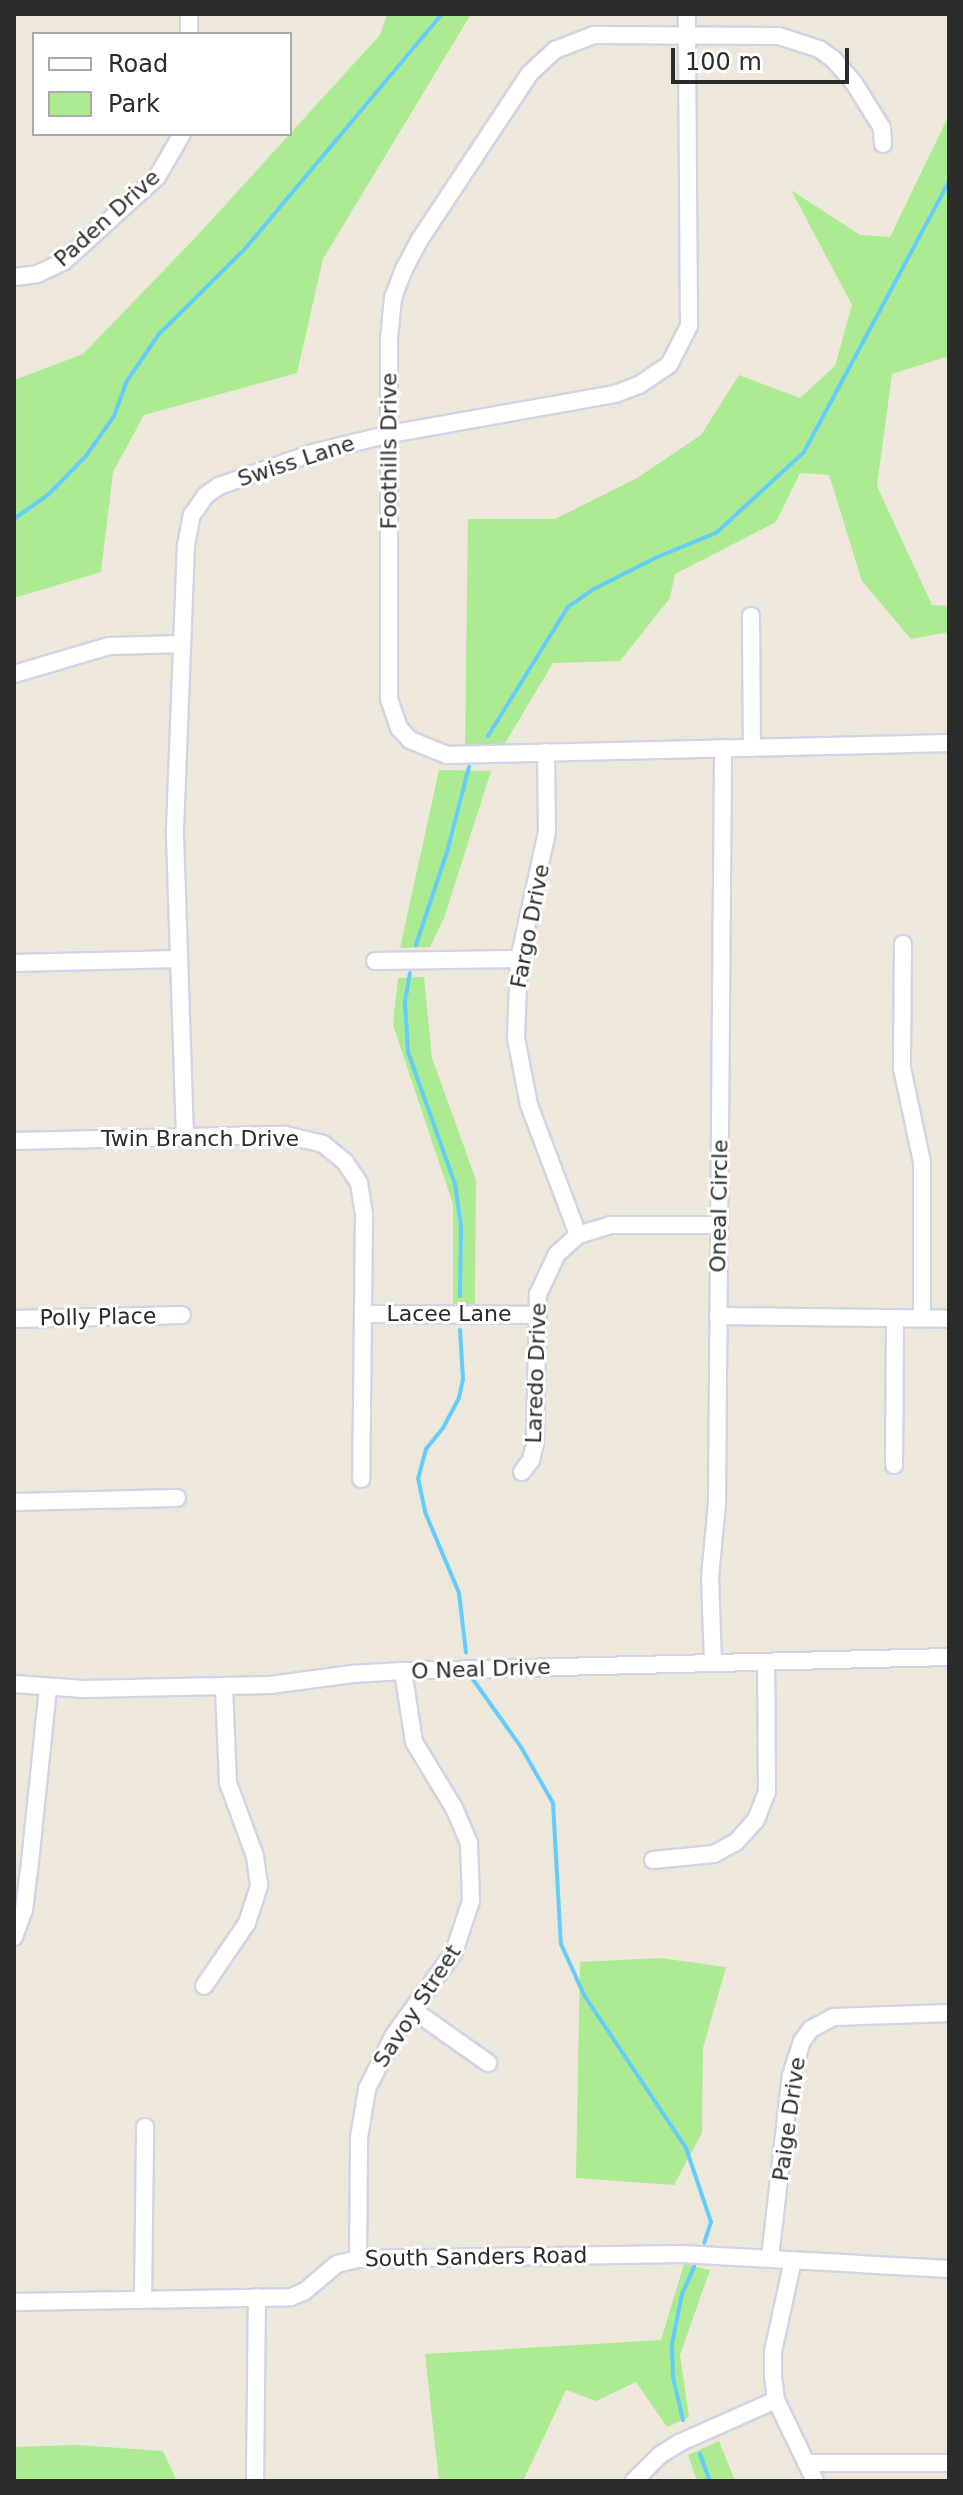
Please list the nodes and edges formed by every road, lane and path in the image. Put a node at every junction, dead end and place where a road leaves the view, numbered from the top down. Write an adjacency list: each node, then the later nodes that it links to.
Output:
1 (687, 14): 2 (street, Swiss Lane)
2 (687, 34): 4 (street, Foothills Drive); 6 (street, Foothills Drive); 6 (street, Swiss Lane)
3 (181, 136): 5 (street, Paden Drive)
4 (883, 144)
5 (14, 277)
6 (390, 434): 8 (street, Swiss Lane); 13 (street, Foothills Drive)
7 (751, 616): 12 (street)
8 (182, 644): 9 (street); 15 (street, Swiss Lane)
9 (14, 674)
10 (949, 743): 12 (street, Foothills Drive)
11 (723, 748): 12 (street, Foothills Drive); 13 (street, Foothills Drive); 21 (street, Oneal Circle)
12 (752, 748)
13 (546, 752): 16 (street, Fargo Drive)
14 (903, 944): 28 (street)
15 (179, 959): 18 (street); 19 (street, Swiss Lane)
16 (519, 959): 17 (street); 22 (street, Fargo Drive)
17 (375, 961)
18 (14, 963)
19 (185, 1137): 20 (street, Twin Branch Drive); 23 (street, Twin Branch Drive)
20 (14, 1141)
21 (719, 1225): 22 (street); 26 (street, Oneal Circle)
22 (578, 1235): 25 (street, Laredo Drive)
23 (363, 1314): 25 (street, Lacee Lane); 33 (street, Twin Branch Drive)
24 (182, 1315): 29 (street, Polly Place)
25 (535, 1315): 32 (street, Laredo Drive)
26 (718, 1316): 27 (street); 38 (street, Oneal Circle)
27 (895, 1318): 28 (street); 31 (street)
28 (922, 1318): 30 (street)
29 (14, 1319)
30 (949, 1319)
31 (894, 1465)
32 (522, 1472)
33 (361, 1479)
34 (177, 1498): 35 (street)
35 (14, 1502)
36 (949, 1657): 37 (street, O Neal Drive)
37 (766, 1662): 38 (street, O Neal Drive); 43 (street)
38 (713, 1663): 39 (street, O Neal Drive)
39 (403, 1671): 42 (street, O Neal Drive); 46 (street, Savoy Street)
40 (14, 1684): 41 (street, O Neal Drive)
41 (48, 1687): 42 (street, O Neal Drive); 44 (street)
42 (224, 1687): 45 (street)
43 (653, 1860)
44 (14, 1937)
45 (204, 1986)
46 (413, 2010): 48 (street); 51 (street, Savoy Street)
47 (949, 2013): 50 (street, Paige Drive)
48 (488, 2063)
49 (145, 2127): 55 (street)
50 (770, 2258): 51 (street, South Sanders Road); 52 (street, South Sanders Road)
51 (358, 2259): 54 (street, South Sanders Road)
52 (793, 2260): 53 (street, South Sanders Road); 57 (street)
53 (949, 2269)
54 (257, 2297): 55 (street, South Sanders Road); 60 (street)
55 (143, 2300): 56 (street, South Sanders Road)
56 (14, 2302)
57 (776, 2400): 58 (street); 61 (street)
58 (806, 2463): 59 (street); 62 (street)
59 (949, 2463)
60 (255, 2481)
61 (634, 2481)
62 (815, 2481)

